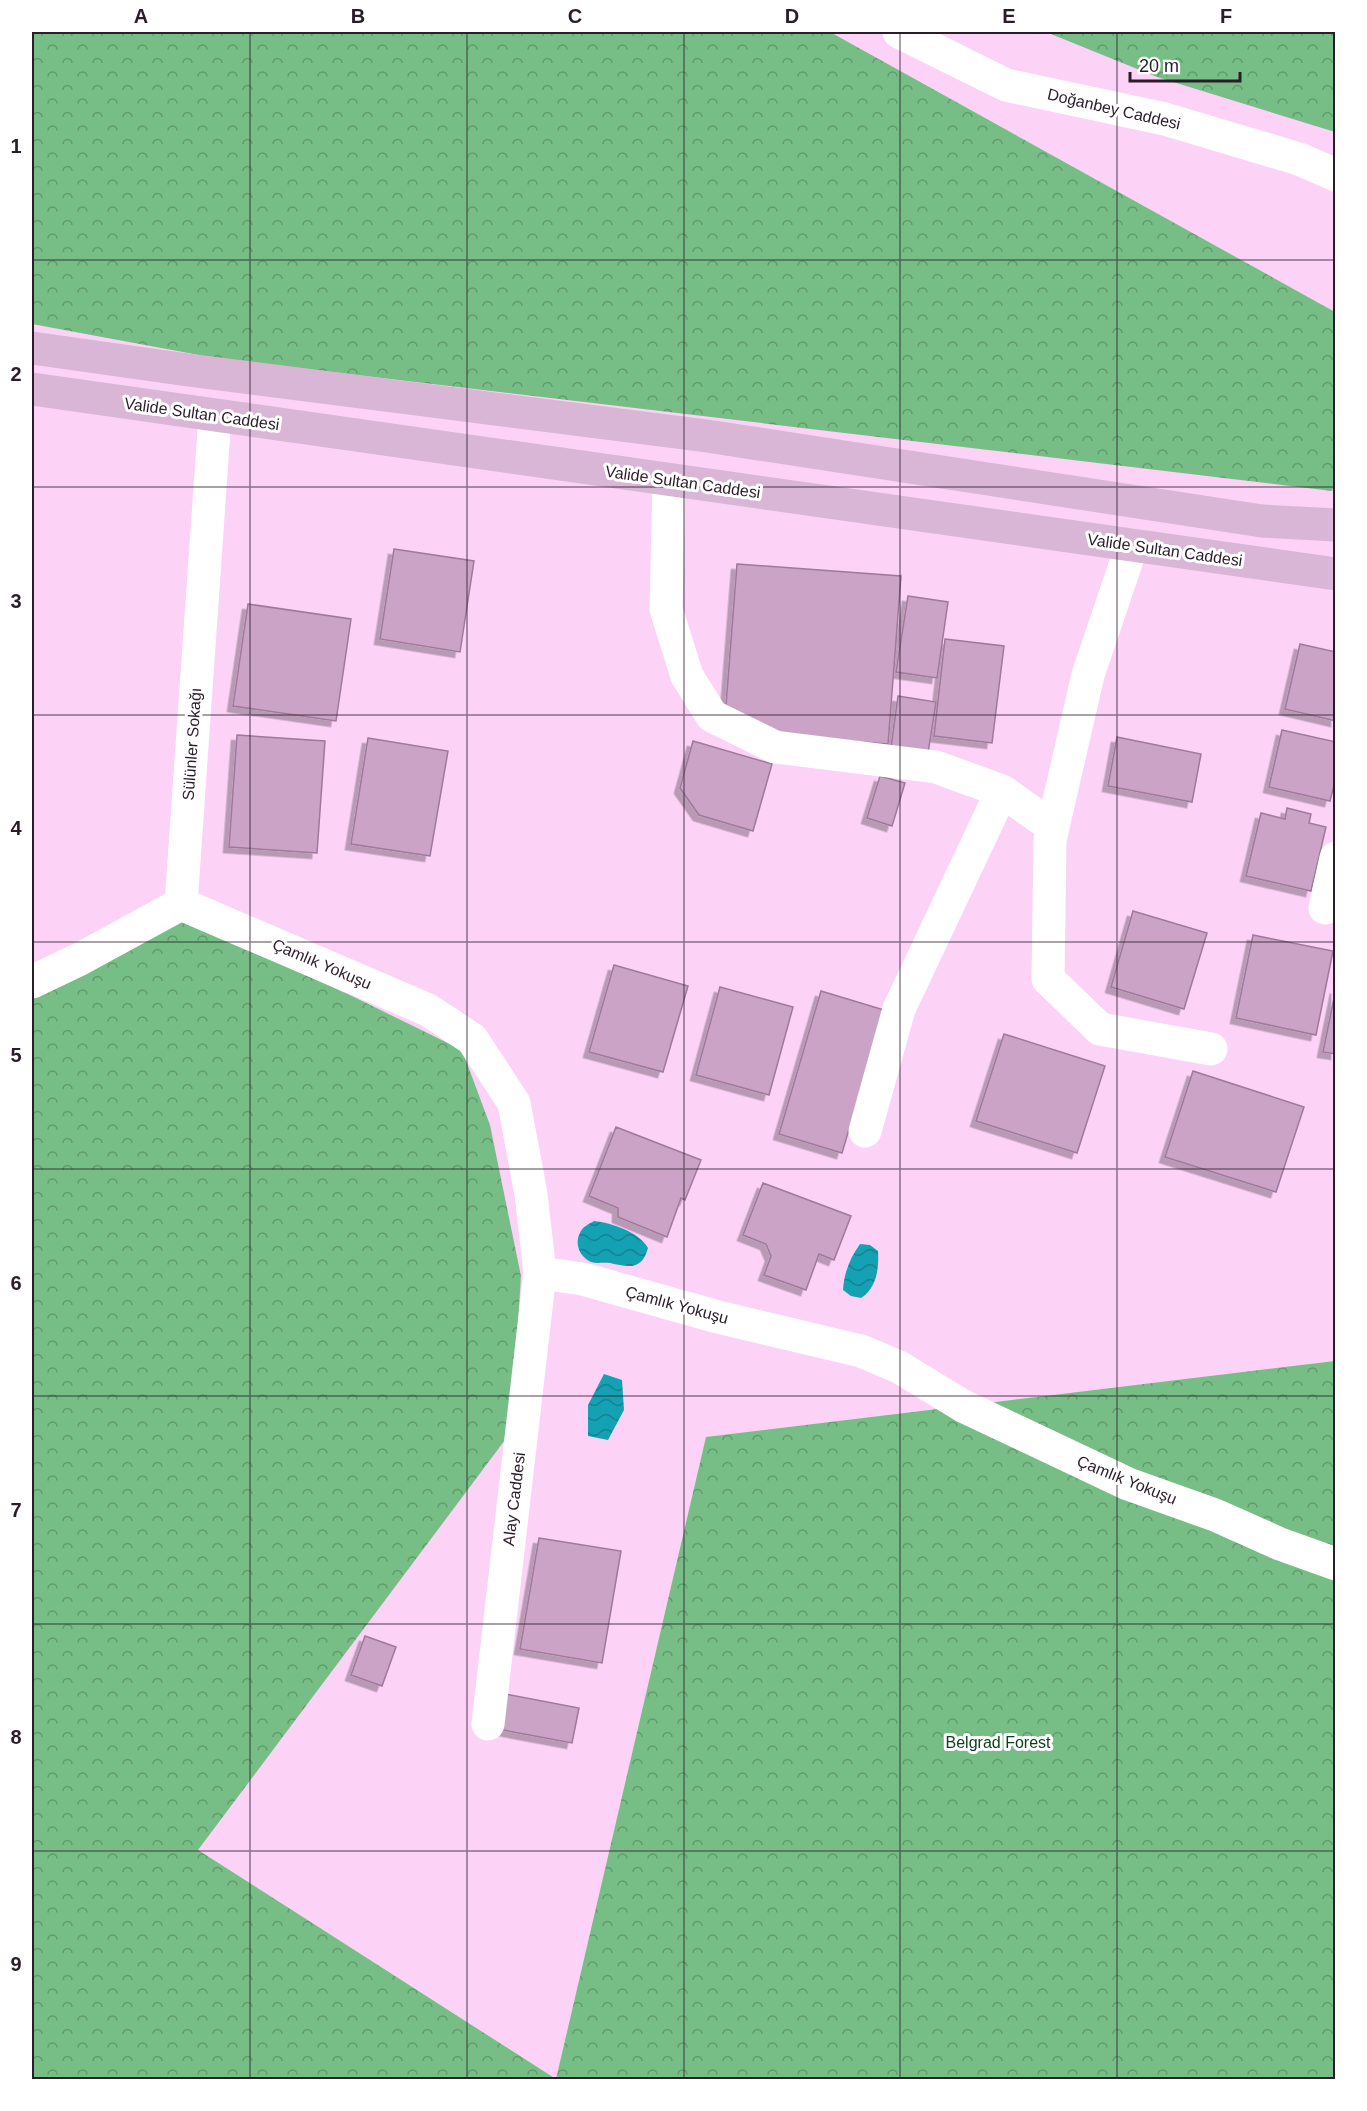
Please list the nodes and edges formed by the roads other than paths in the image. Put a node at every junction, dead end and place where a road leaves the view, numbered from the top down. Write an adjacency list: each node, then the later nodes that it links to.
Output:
1 (898, 32): 2 (street, Doğanbey Caddesi)
2 (1335, 175)
3 (32, 348): 7 (main road)
4 (32, 389): 5 (main road, Valide Sultan Caddesi)
5 (214, 416): 6 (main road, Valide Sultan Caddesi); 13 (street, Sülünler Sokağı)
6 (669, 480): 8 (main road, Valide Sultan Caddesi); 10 (street)
7 (1335, 525)
8 (1132, 545): 9 (main road, Valide Sultan Caddesi); 11 (street)
9 (1335, 574)
10 (1002, 791): 11 (street); 17 (street)
11 (1053, 827): 16 (street)
12 (1335, 858): 14 (street)
13 (181, 904): 15 (street); 18 (street, Çamlık Yokuşu)
14 (1325, 908)
15 (32, 982)
16 (1211, 1049)
17 (865, 1131)
18 (540, 1273): 19 (street, Çamlık Yokuşu); 20 (street, Alay Caddesi)
19 (1335, 1564)
20 (488, 1724)

